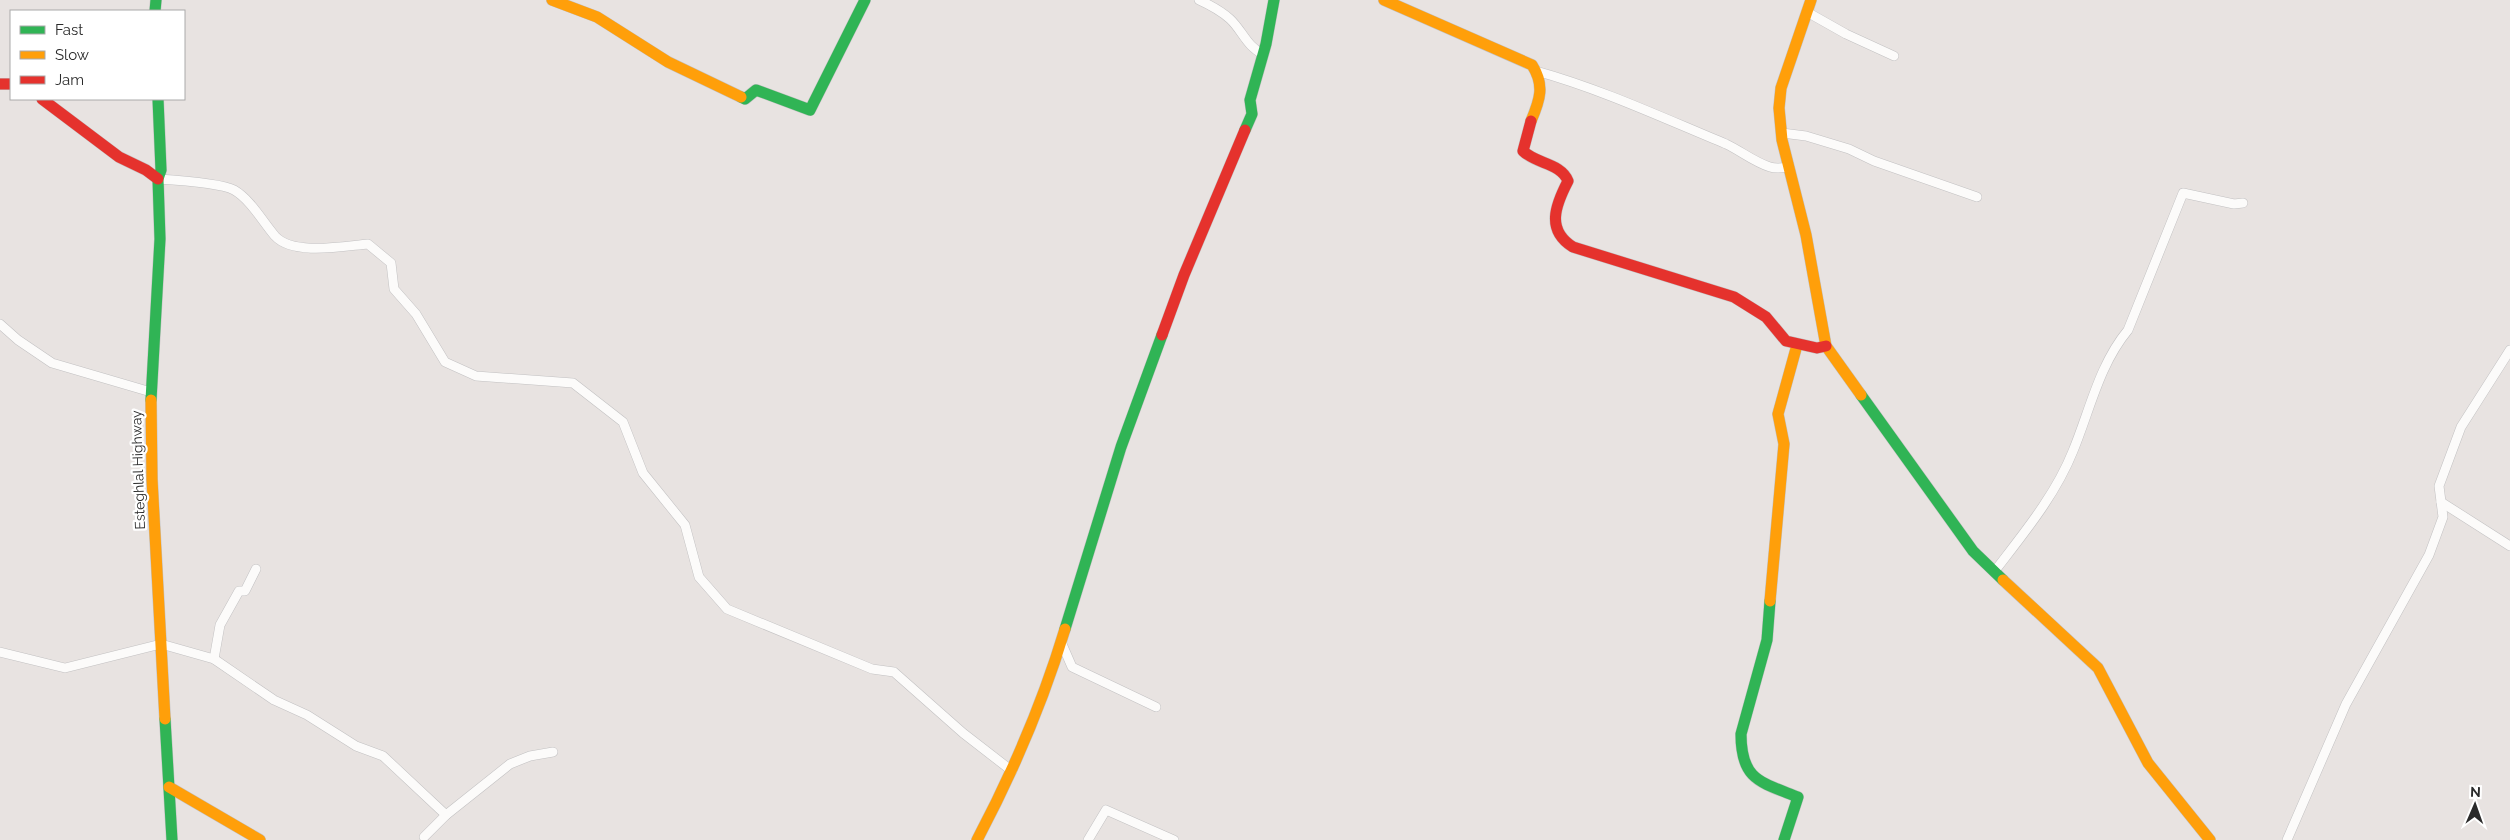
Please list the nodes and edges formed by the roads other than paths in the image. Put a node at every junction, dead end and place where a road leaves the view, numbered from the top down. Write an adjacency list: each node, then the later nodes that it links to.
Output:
1 (552, 0): 2 (main road)
2 (865, 0)
3 (1199, 0): 8 (street)
4 (1274, 0): 8 (main road)
5 (1384, 0): 10 (main road)
6 (1811, 0): 7 (main road)
7 (1807, 12): 9 (street); 13 (main road)
8 (1263, 54): 28 (main road)
9 (1894, 56)
10 (1536, 70): 14 (street); 19 (main road)
11 (43, 100): 15 (main road)
12 (158, 100): 15 (main road, Esteghlal Highway)
13 (1782, 133): 14 (main road); 16 (street)
14 (1788, 166): 20 (main road)
15 (158, 179): 22 (main road, Esteghlal Highway); 33 (street)
16 (1977, 198)
17 (2243, 203): 26 (street)
18 (0, 324): 22 (street)
19 (1797, 345): 20 (main road); 42 (main road)
20 (1826, 346): 26 (main road)
21 (2510, 350): 23 (street)
22 (151, 392): 27 (main road, Esteghlal Highway)
23 (2441, 502): 24 (street); 44 (street)
24 (2510, 546)
25 (256, 569): 30 (street)
26 (1994, 572): 43 (main road)
27 (161, 644): 29 (street); 30 (street); 34 (main road, Esteghlal Highway)
28 (1062, 644): 31 (street); 33 (main road)
29 (0, 652)
30 (214, 659): 35 (street)
31 (1156, 707)
32 (553, 752): 35 (street)
33 (1012, 771): 39 (main road)
34 (169, 787): 37 (main road, Esteghlal Highway); 38 (main road)
35 (446, 814): 36 (street)
36 (424, 837)
37 (172, 840)
38 (260, 840)
39 (977, 840)
40 (1088, 840): 41 (street)
41 (1174, 840)
42 (1784, 840)
43 (2210, 840)
44 (2287, 840)

